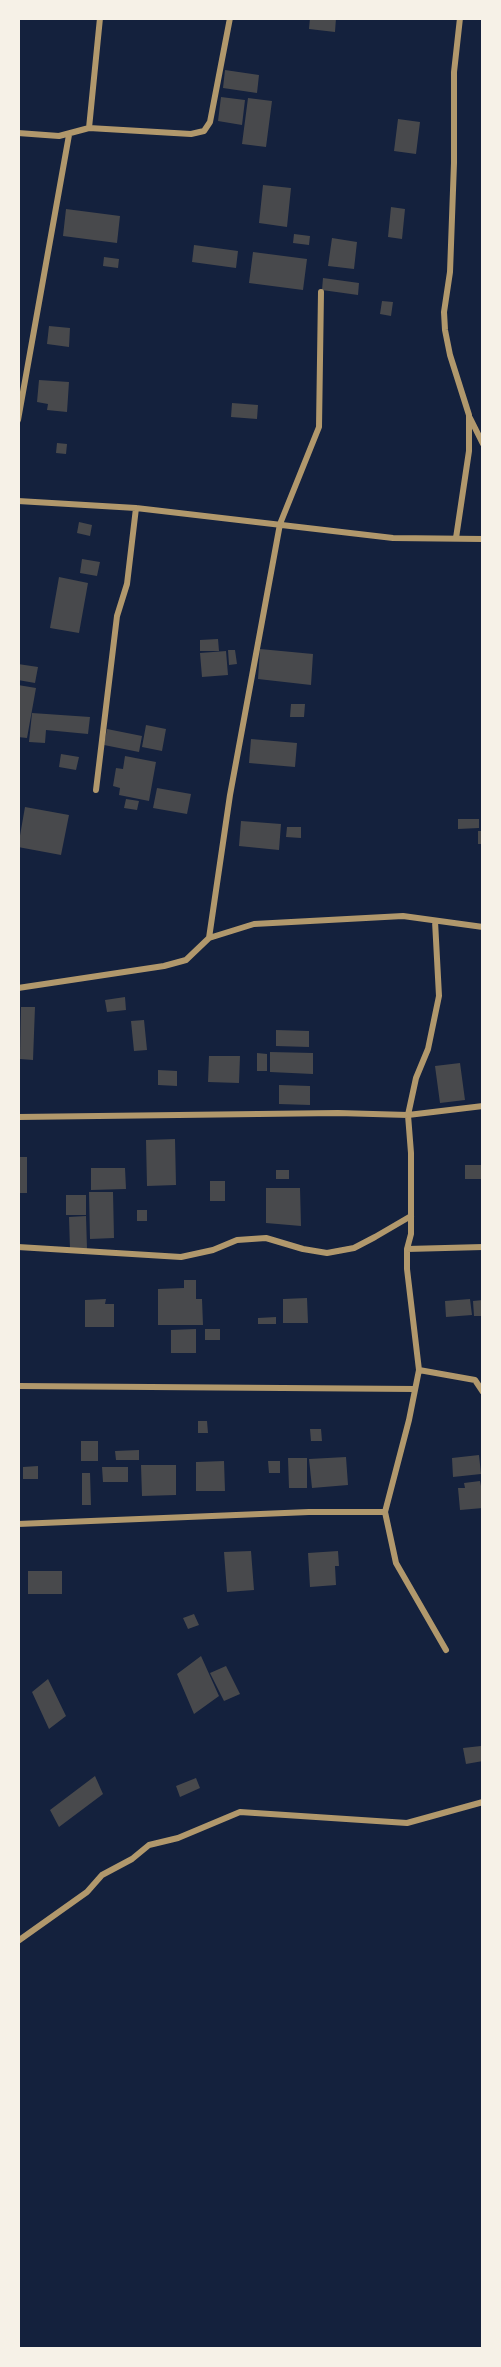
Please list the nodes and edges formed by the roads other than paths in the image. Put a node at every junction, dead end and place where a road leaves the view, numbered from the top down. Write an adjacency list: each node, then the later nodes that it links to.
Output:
1 (100, 18): 4 (street)
2 (230, 18): 4 (street)
3 (460, 18): 8 (street)
4 (89, 128): 6 (street)
5 (18, 133): 6 (street)
6 (69, 135): 9 (street)
7 (321, 292): 13 (street)
8 (469, 415): 10 (street); 14 (street)
9 (18, 420)
10 (483, 444)
11 (18, 501): 12 (street)
12 (136, 508): 13 (street); 16 (street)
13 (280, 524): 14 (street); 19 (street)
14 (456, 538): 15 (street)
15 (483, 539)
16 (96, 790)
17 (435, 921): 18 (street); 19 (street); 22 (street)
18 (483, 927)
19 (209, 938): 20 (street)
20 (18, 988)
21 (483, 1106): 22 (street)
22 (408, 1115): 23 (street); 24 (street)
23 (18, 1117)
24 (411, 1216): 25 (street); 27 (street)
25 (19, 1246)
26 (483, 1247): 27 (street)
27 (407, 1249): 28 (street)
28 (419, 1370): 29 (street); 32 (street)
29 (475, 1380): 30 (street); 33 (street)
30 (483, 1380)
31 (18, 1386): 32 (street)
32 (415, 1389): 34 (street)
33 (483, 1392)
34 (385, 1512): 35 (street); 36 (street)
35 (18, 1524)
36 (446, 1650)
37 (483, 1802): 38 (street)
38 (18, 1941)

